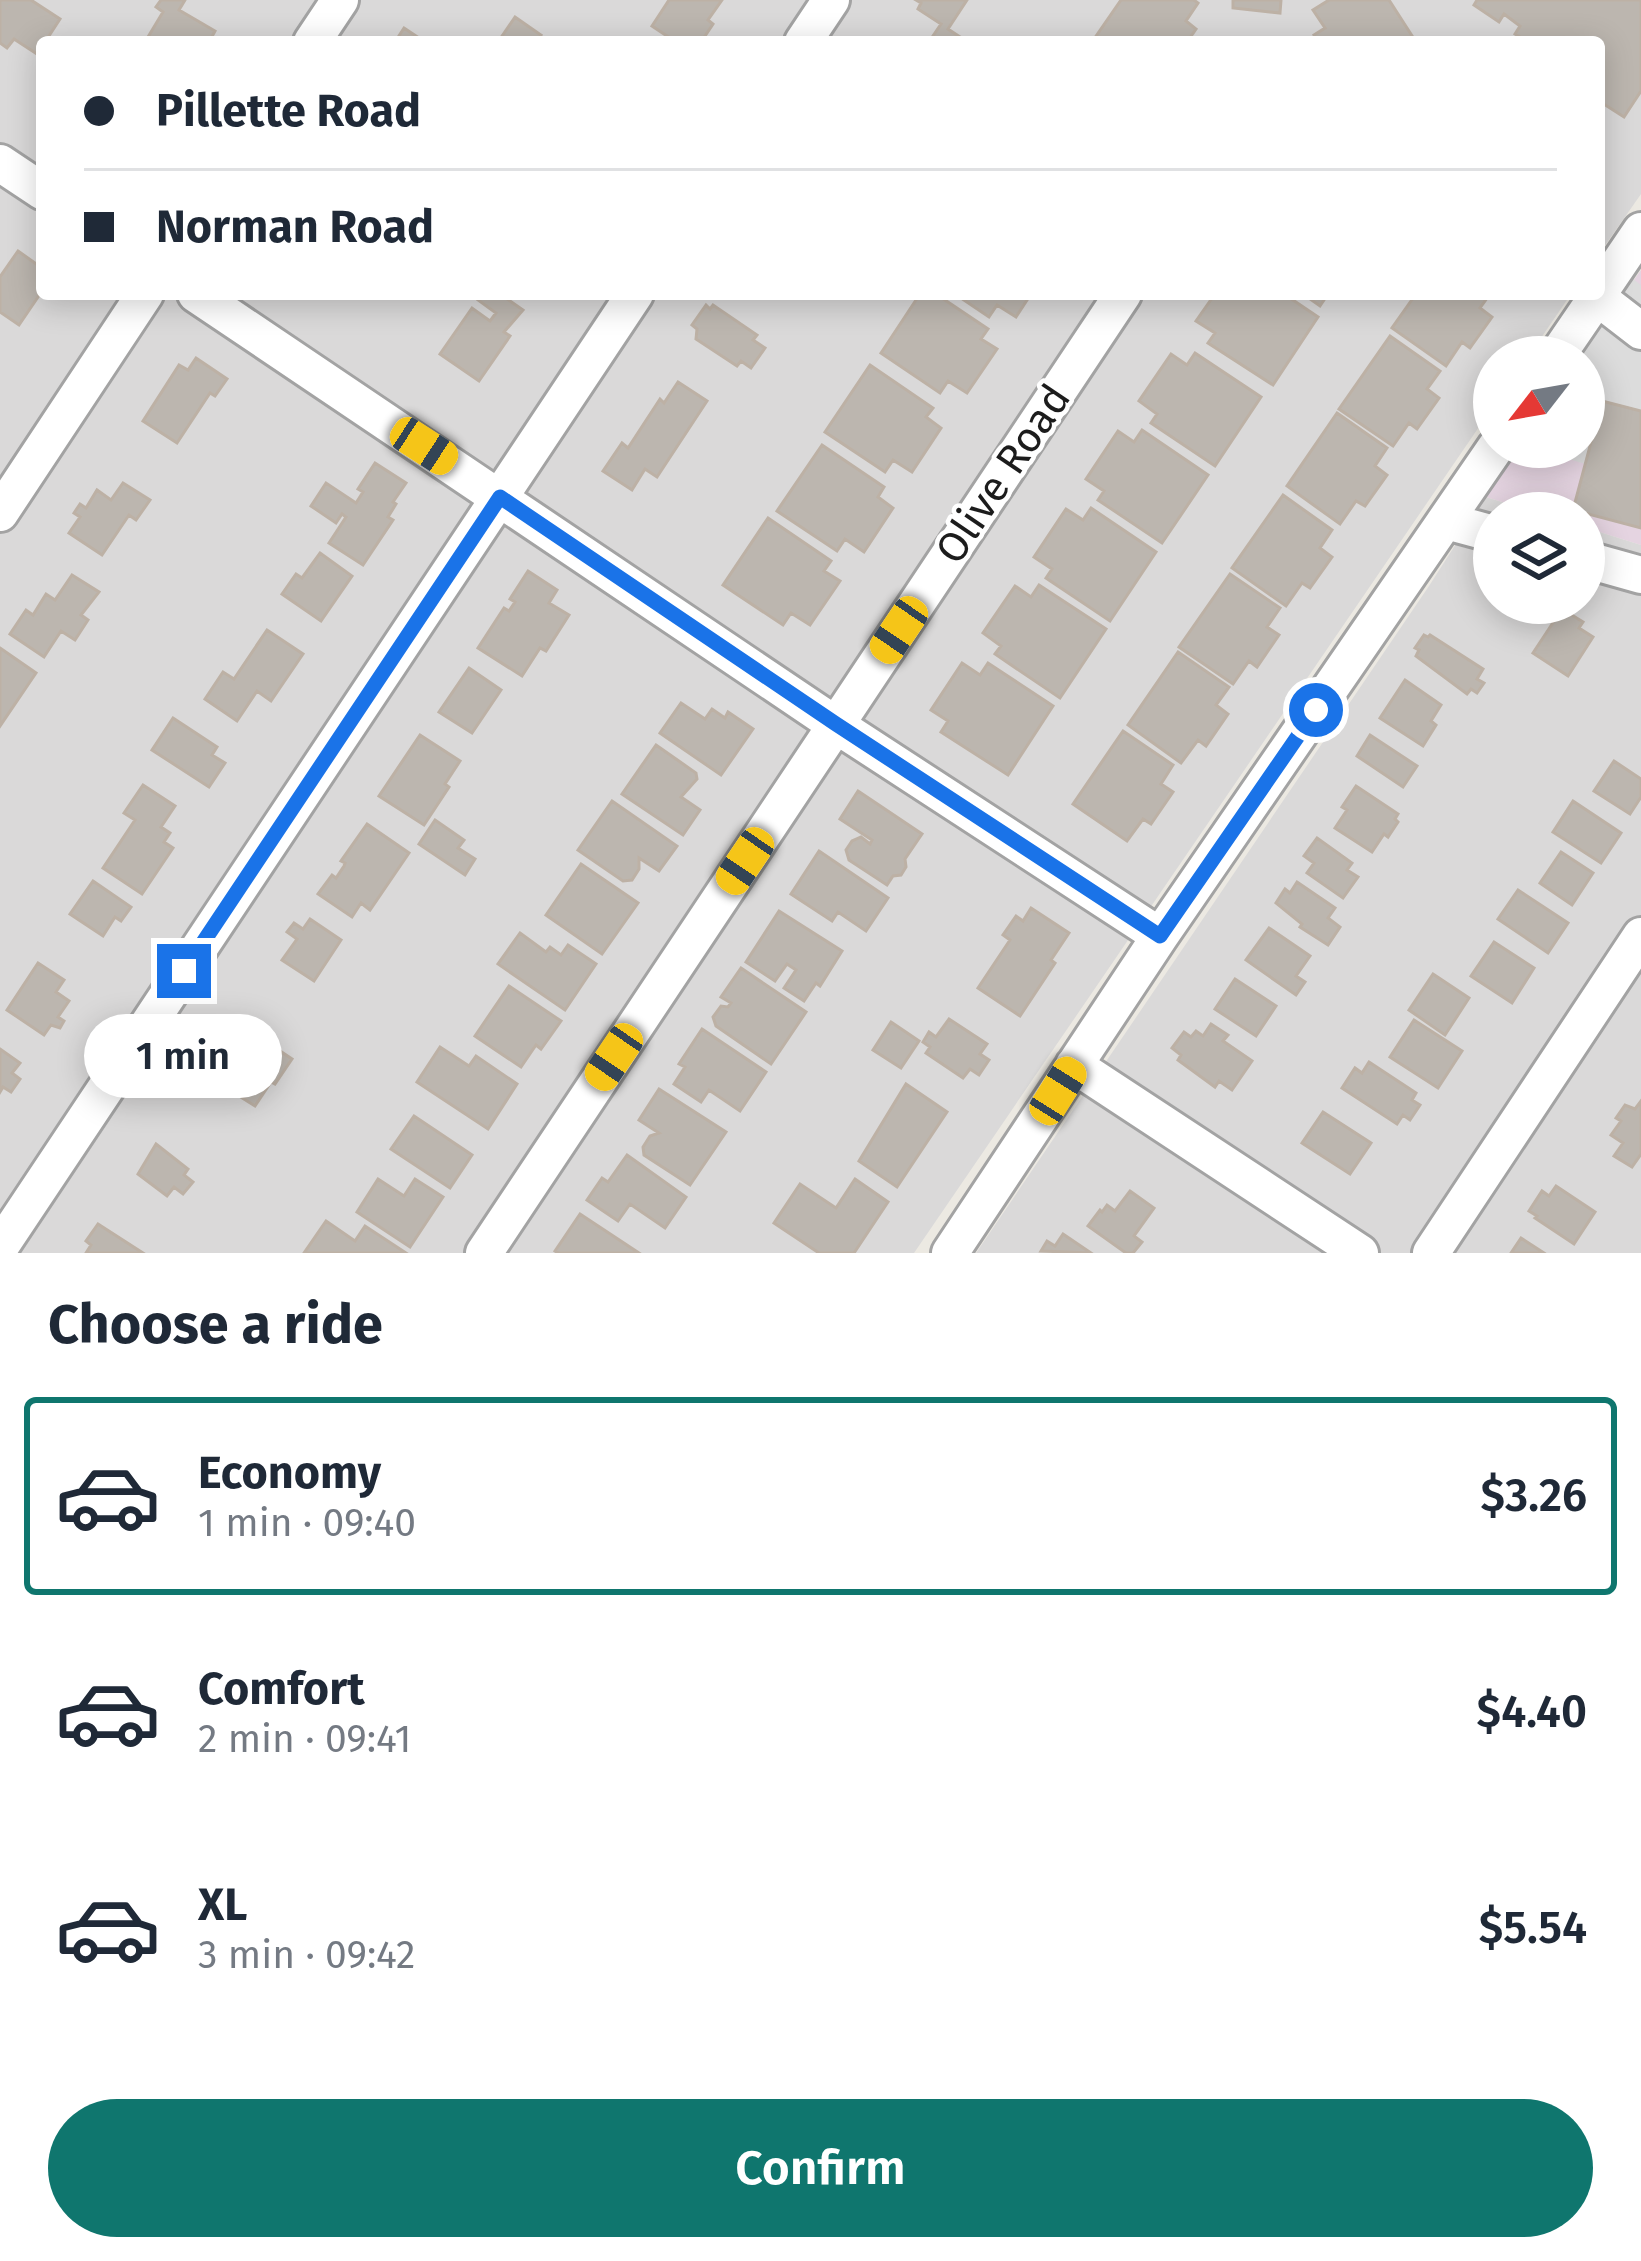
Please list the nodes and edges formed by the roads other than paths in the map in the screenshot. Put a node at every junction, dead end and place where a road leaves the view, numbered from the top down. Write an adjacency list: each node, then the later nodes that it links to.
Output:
1 (340, 0): 3 (street)
2 (831, 0): 4 (street)
3 (316, 36)
4 (807, 36)
5 (0, 164): 6 (street)
6 (36, 187)
7 (1641, 231): 8 (street)
8 (1605, 285)
9 (141, 300): 19 (street)
10 (205, 300): 18 (street)
11 (631, 300): 18 (street)
12 (1120, 300): 24 (street, Olive Road)
13 (1595, 300): 16 (street)
14 (1604, 300): 15 (street)
15 (1641, 332)
16 (1570, 336)
17 (1482, 468): 20 (street)
18 (500, 497): 24 (street); 28 (street)
19 (0, 513)
20 (1446, 521): 21 (street); 25 (street)
21 (1473, 528)
22 (1605, 565): 23 (street)
23 (1641, 575)
24 (836, 724): 25 (street); 29 (street, Olive Road)
25 (1160, 936): 27 (street)
26 (1641, 936): 32 (street)
27 (1074, 1065): 30 (street); 31 (street)
28 (0, 1247)
29 (484, 1253)
30 (950, 1253)
31 (1360, 1253)
32 (1431, 1253)

